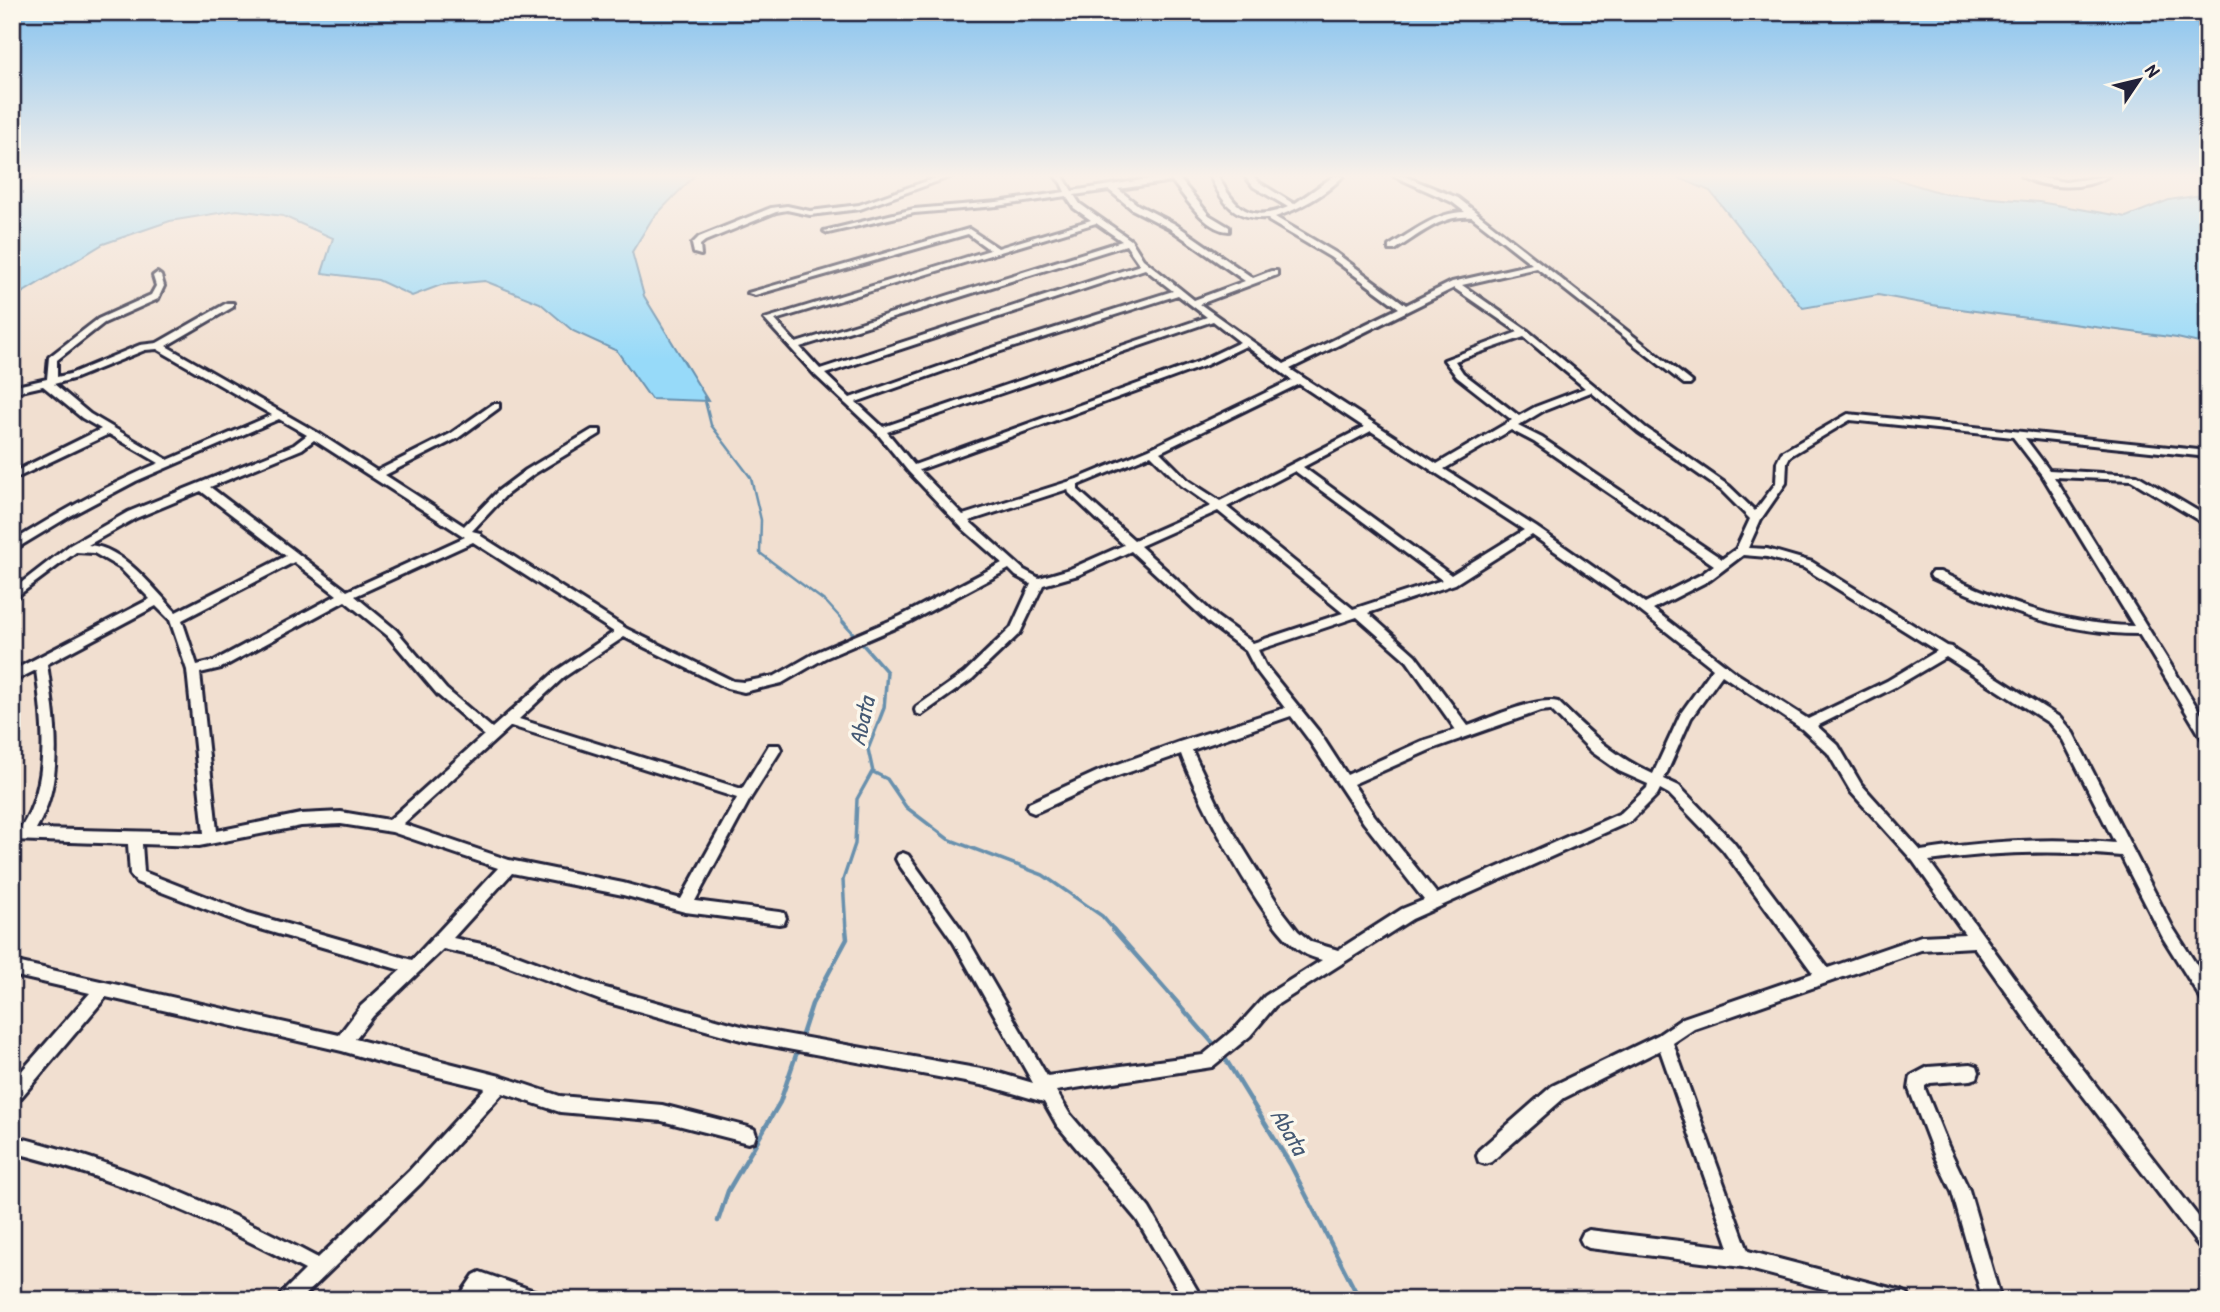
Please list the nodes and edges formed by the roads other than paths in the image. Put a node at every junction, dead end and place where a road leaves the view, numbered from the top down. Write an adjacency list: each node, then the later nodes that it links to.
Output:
1 (706, 237): 13 (street)
2 (947, 237): 21 (street)
3 (978, 237): 12 (street)
4 (1042, 237): 12 (street)
5 (1120, 237): 10 (street)
6 (1188, 237): 18 (street)
7 (1303, 237): 24 (street)
8 (1411, 237): 11 (street)
9 (1502, 237): 15 (street)
10 (1128, 243): 14 (street); 29 (street)
11 (1392, 248)
12 (998, 251): 29 (street)
13 (698, 253)
14 (1147, 266): 20 (street); 31 (street)
15 (1536, 266): 19 (street); 34 (street)
16 (1274, 273): 18 (street)
17 (157, 276): 33 (street)
18 (1253, 282): 22 (street)
19 (1455, 284): 24 (street); 26 (street)
20 (1180, 292): 22 (street); 37 (street)
21 (752, 293)
22 (1193, 303): 25 (street)
23 (230, 305): 28 (street)
24 (1404, 308): 30 (street)
25 (1214, 318): 27 (street); 43 (street)
26 (1525, 333): 35 (street); 40 (street)
27 (1247, 342): 30 (street); 52 (street)
28 (159, 346): 33 (street); 39 (street)
29 (794, 346): 31 (street)
30 (1284, 368): 32 (street)
31 (818, 373): 37 (street)
32 (1298, 380): 41 (street); 47 (street)
33 (49, 382): 36 (street); 42 (street)
34 (1687, 382)
35 (1593, 388): 40 (street); 59 (street)
36 (12, 390)
37 (849, 401): 43 (street)
38 (496, 406): 54 (street)
39 (279, 415): 45 (street); 49 (street)
40 (1515, 423): 51 (street); 70 (street)
41 (1373, 426): 50 (street); 51 (street)
42 (108, 430): 49 (street); 55 (street)
43 (881, 431): 52 (street)
44 (596, 432): 63 (street)
45 (314, 435): 54 (street); 57 (street)
46 (2017, 435): 48 (street); 53 (street); 59 (street)
47 (1153, 451): 56 (street); 58 (street)
48 (2208, 454)
49 (166, 463): 64 (street)
50 (1295, 466): 58 (street); 72 (street)
51 (1438, 468): 62 (street)
52 (912, 469): 60 (street)
53 (2046, 473): 61 (street); 80 (street)
54 (377, 475): 63 (street)
55 (12, 477)
56 (1073, 483): 60 (street); 65 (street)
57 (203, 487): 66 (street); 68 (street)
58 (1219, 506): 65 (street); 78 (street)
59 (1756, 518): 67 (street)
60 (964, 520): 69 (street)
61 (2208, 522)
62 (1532, 530): 72 (street); 77 (street)
63 (471, 533): 75 (street); 81 (street)
64 (12, 547)
65 (1132, 547): 73 (street); 82 (street)
66 (75, 548): 74 (street); 76 (street)
67 (1741, 551): 70 (street); 83 (street)
68 (294, 557): 75 (street); 79 (street)
69 (1011, 563): 73 (street); 81 (street)
70 (1721, 565): 77 (street)
71 (1936, 575): 80 (street)
72 (1451, 581): 78 (street)
73 (1038, 582): 88 (street)
74 (12, 596)
75 (347, 596): 86 (street); 93 (street)
76 (157, 600): 79 (street); 84 (street)
77 (1644, 608): 85 (street)
78 (1355, 612): 82 (street); 92 (street)
79 (175, 618): 86 (street)
80 (2141, 630): 94 (street)
81 (623, 632): 90 (street)
82 (1251, 648): 89 (street)
83 (1948, 650): 91 (street); 105 (street)
84 (41, 662): 87 (street); 102 (street)
85 (1720, 666): 91 (street); 98 (street)
86 (193, 670): 104 (street)
87 (12, 677)
88 (921, 710)
89 (1294, 710): 95 (street); 97 (street)
90 (510, 721): 93 (street); 99 (street)
91 (1807, 725): 106 (street)
92 (1465, 732): 97 (street); 98 (street)
93 (493, 736): 101 (street)
94 (2208, 736)
95 (1184, 746): 100 (street); 114 (street)
96 (774, 749): 99 (street)
97 (1345, 782): 109 (street)
98 (1657, 782): 109 (street); 117 (street)
99 (744, 795): 110 (street)
100 (1034, 807)
101 (392, 826): 104 (street); 108 (street)
102 (19, 834): 103 (street)
103 (135, 838): 104 (street); 115 (street)
104 (211, 838)
105 (2124, 850): 106 (street); 119 (street)
106 (1918, 857): 112 (street)
107 (902, 859): 126 (street)
108 (509, 866): 110 (street); 113 (street)
109 (1436, 902): 114 (street)
110 (685, 906): 111 (street)
111 (779, 918)
112 (1975, 940): 117 (street); 132 (street)
113 (440, 942): 115 (street); 126 (street)
114 (1337, 956): 120 (street)
115 (413, 967): 122 (street)
116 (12, 968): 118 (street)
117 (1823, 975): 121 (street)
118 (103, 989): 122 (street); 127 (street)
119 (2208, 997)
120 (1244, 1031): 123 (street)
121 (1664, 1040): 130 (street); 133 (street)
122 (342, 1043): 125 (street)
123 (1215, 1055): 126 (street)
124 (1971, 1072): 140 (street)
125 (500, 1084): 128 (street); 134 (street)
126 (1045, 1090): 138 (street)
127 (12, 1095)
128 (748, 1135)
129 (12, 1144): 134 (street)
130 (1485, 1156)
131 (1588, 1239): 133 (street)
132 (2208, 1244)
133 (1742, 1258): 139 (street)
134 (319, 1268): 135 (street)
135 (287, 1300)
136 (466, 1300): 137 (street)
137 (537, 1300)
138 (1194, 1300)
139 (1902, 1300)
140 (1992, 1300)

